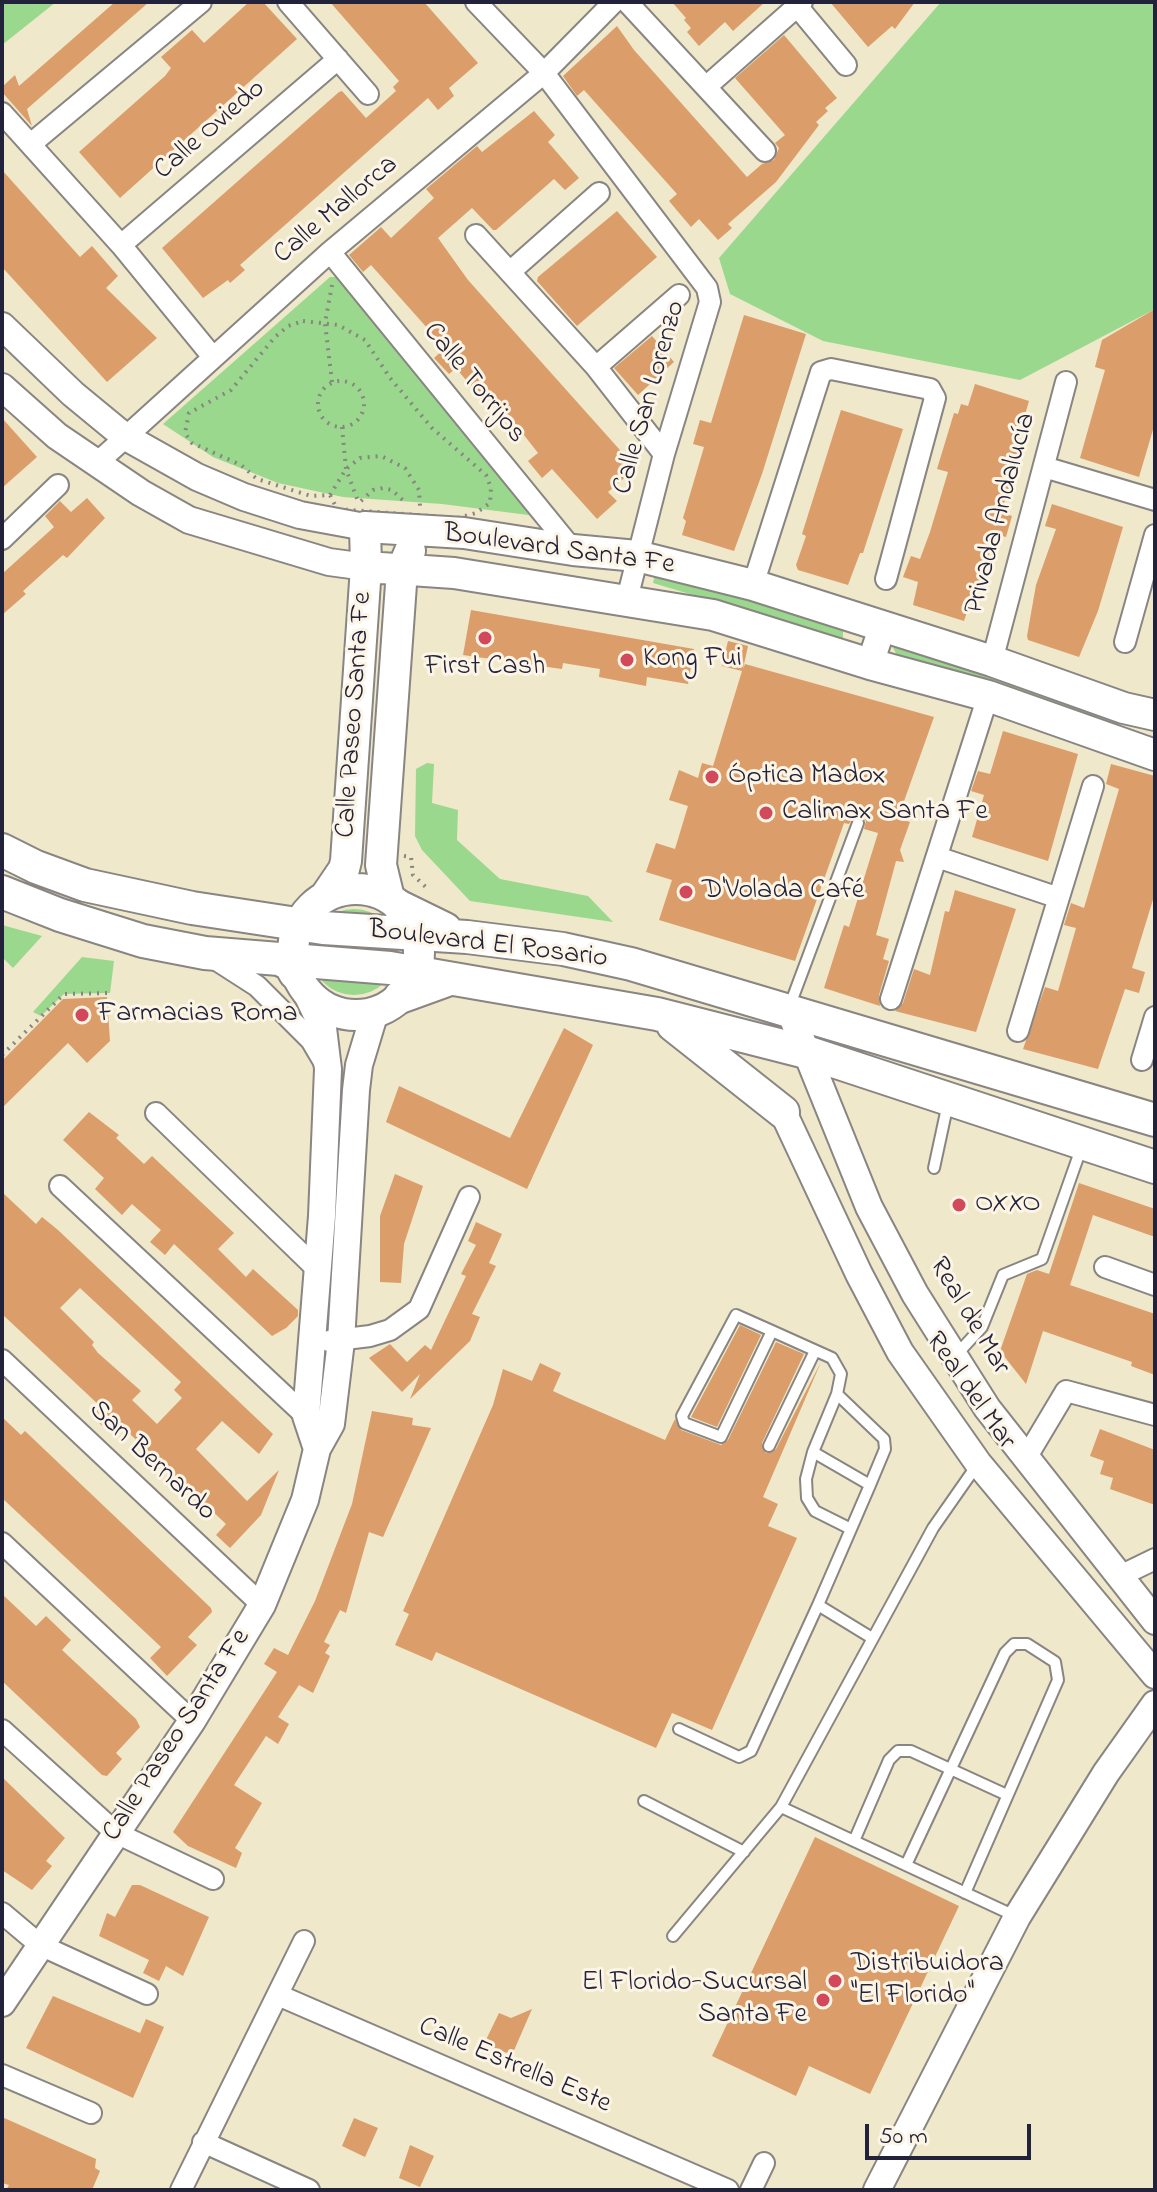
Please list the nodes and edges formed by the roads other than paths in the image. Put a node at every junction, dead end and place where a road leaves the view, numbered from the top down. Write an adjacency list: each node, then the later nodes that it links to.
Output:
1 (201, 2): 13 (street)
2 (288, 2): 7 (street)
3 (476, 2): 9 (street, Calle San Lorenzo)
4 (614, 2): 9 (street, Calle Mallorca)
5 (627, 2): 10 (street)
6 (799, 4): 8 (street); 10 (street)
7 (338, 59): 11 (street); 17 (street, Calle Oviedo)
8 (846, 65)
9 (544, 73): 18 (street, Calle Mallorca); 27 (street, Calle San Lorenzo)
10 (707, 86): 14 (street)
11 (368, 94)
12 (2, 113): 13 (street)
13 (32, 143): 17 (street)
14 (765, 151)
15 (599, 193): 19 (street)
16 (476, 235): 19 (street)
17 (121, 245): 22 (street)
18 (330, 252): 22 (street, Calle Mallorca); 36 (street, Calle Torrijos)
19 (511, 271): 23 (street)
20 (679, 295): 23 (street)
21 (2, 326): 26 (street, Boulevard Santa Fe)
22 (212, 356): 26 (street, Calle Mallorca)
23 (596, 367): 27 (street)
24 (1066, 382): 29 (street, Privada Andalucía)
25 (2, 387): 28 (street, Boulevard Santa Fe)
26 (124, 436): 28 (street, Calle Mallorca); 32 (street, Boulevard Santa Fe)
27 (664, 454): 37 (street, Calle San Lorenzo)
28 (97, 463): 38 (street, Boulevard Santa Fe)
29 (1044, 467): 31 (street); 45 (street, Privada Andalucía)
30 (58, 485): 35 (street)
31 (1155, 500)
32 (361, 514): 33 (main road, Boulevard Santa Fe); 38 (main road, Calle Paseo Santa Fe)
33 (416, 520): 36 (main road, Boulevard Santa Fe); 39 (main road, Calle Paseo Santa Fe)
34 (1155, 535): 44 (street)
35 (2, 539)
36 (573, 550): 37 (main road, Boulevard Santa Fe)
37 (637, 556): 41 (main road, Boulevard Santa Fe); 42 (street, Calle San Lorenzo)
38 (366, 567): 39 (main road, Boulevard Santa Fe); 51 (main road, Calle Paseo Santa Fe)
39 (402, 570): 42 (main road, Boulevard Santa Fe); 52 (main road, Calle Paseo Santa Fe)
40 (886, 579): 41 (street)
41 (753, 585): 43 (main road, Boulevard Santa Fe)
42 (627, 599): 46 (main road, Boulevard Santa Fe)
43 (882, 628): 45 (main road, Boulevard Santa Fe); 46 (street)
44 (1125, 642)
45 (992, 661): 48 (main road, Boulevard Santa Fe)
46 (870, 664): 47 (main road, Boulevard Santa Fe)
47 (988, 696): 50 (main road, Boulevard Santa Fe); 57 (street)
48 (1124, 708): 49 (main road, Boulevard Santa Fe); 50 (street)
49 (1155, 715)
50 (1114, 741): 53 (main road, Boulevard Santa Fe)
51 (351, 742): 52 (street); 60 (main road, Calle Paseo Santa Fe)
52 (389, 743): 61 (main road, Calle Paseo Santa Fe)
53 (1155, 755)
54 (1093, 786): 59 (street)
55 (858, 823): 66 (lane)
56 (2, 850): 60 (main road, Boulevard El Rosario)
57 (937, 857): 59 (street); 65 (street)
58 (2, 892): 62 (main road, Boulevard El Rosario)
59 (1056, 897): 69 (street)
60 (310, 911): 61 (main road, Boulevard El Rosario); 61 (main road); 63 (main road)
61 (401, 913): 64 (main road, Calle Paseo Santa Fe); 66 (main road, Boulevard El Rosario)
62 (205, 953): 63 (main road, Boulevard El Rosario); 72 (street, Boulevard El Rosario)
63 (288, 969): 64 (main road, Boulevard El Rosario); 64 (main road); 72 (street, Calle Paseo Santa Fe)
64 (396, 994): 67 (main road, Boulevard El Rosario); 87 (street, Calle Paseo Santa Fe)
65 (891, 999)
66 (789, 1009): 70 (street, Real de Mar); 76 (main road, Boulevard El Rosario)
67 (657, 1014): 70 (main road, Boulevard El Rosario); 74 (main road)
68 (1155, 1017): 71 (street)
69 (1018, 1031)
70 (806, 1052): 73 (main road, Boulevard El Rosario); 89 (street, Real de Mar)
71 (1142, 1060)
72 (328, 1069): 82 (street, Calle Paseo Santa Fe)
73 (949, 1101): 77 (main road, Boulevard El Rosario); 79 (lane)
74 (783, 1112): 97 (street, Real del Mar)
75 (156, 1113): 82 (street)
76 (1155, 1120)
77 (1083, 1145): 78 (main road, Boulevard El Rosario); 89 (lane)
78 (1155, 1167)
79 (934, 1168)
80 (60, 1186): 93 (street)
81 (469, 1197): 87 (street)
82 (315, 1267): 86 (street, Calle Paseo Santa Fe)
83 (1105, 1267): 84 (street)
84 (1155, 1285)
85 (772, 1331): 85 (lane); 88 (lane)
86 (313, 1341): 87 (street); 93 (street, Calle Paseo Santa Fe)
87 (341, 1341): 93 (street, Calle Paseo Santa Fe)
88 (815, 1351): 91 (lane); 94 (lane)
89 (953, 1357): 96 (street, Real de Mar)
90 (2, 1360): 103 (street, San Bernardo)
91 (837, 1394): 95 (lane); 98 (lane)
92 (1155, 1415): 96 (street)
93 (318, 1420): 103 (street, Calle Paseo Santa Fe)
94 (769, 1446)
95 (813, 1452): 98 (lane); 99 (lane)
96 (1026, 1458): 102 (street, Real de Mar)
97 (978, 1463): 106 (lane); 107 (street, Real del Mar)
98 (870, 1485): 99 (lane)
99 (851, 1529): 104 (lane)
100 (2, 1543): 109 (street)
101 (1155, 1559): 102 (street)
102 (1120, 1576): 105 (street, Real de Mar)
103 (262, 1605): 109 (street, Calle Paseo Santa Fe)
104 (818, 1605): 106 (lane); 110 (lane)
105 (1155, 1621)
106 (872, 1638): 115 (lane)
107 (1155, 1675)
108 (1155, 1704): 123 (street)
109 (192, 1721): 116 (street, Calle Paseo Santa Fe)
110 (679, 1729)
111 (2, 1730): 116 (street)
112 (951, 1771): 113 (lane); 113 (lane); 117 (lane); 119 (lane)
113 (1007, 1795): 121 (lane)
114 (644, 1801): 118 (lane)
115 (781, 1807): 117 (lane); 118 (lane)
116 (116, 1833): 120 (street); 126 (street, Calle Paseo Santa Fe)
117 (854, 1841): 119 (lane)
118 (744, 1852): 124 (lane)
119 (906, 1865): 121 (lane)
120 (213, 1879)
121 (965, 1893): 123 (lane)
122 (2, 1913): 126 (street)
123 (1017, 1917): 138 (street)
124 (673, 1936)
125 (304, 1941): 128 (street)
126 (40, 1945): 127 (street); 129 (street, Calle Paseo Santa Fe)
127 (147, 1994)
128 (278, 1995): 132 (street); 136 (street, Calle Estrella Este)
129 (2, 2003)
130 (2, 2075): 131 (street)
131 (91, 2113)
132 (203, 2142): 134 (street); 135 (street)
133 (764, 2163): 137 (street)
134 (181, 2190)
135 (309, 2190)
136 (728, 2190)
137 (751, 2190)
138 (877, 2190)

